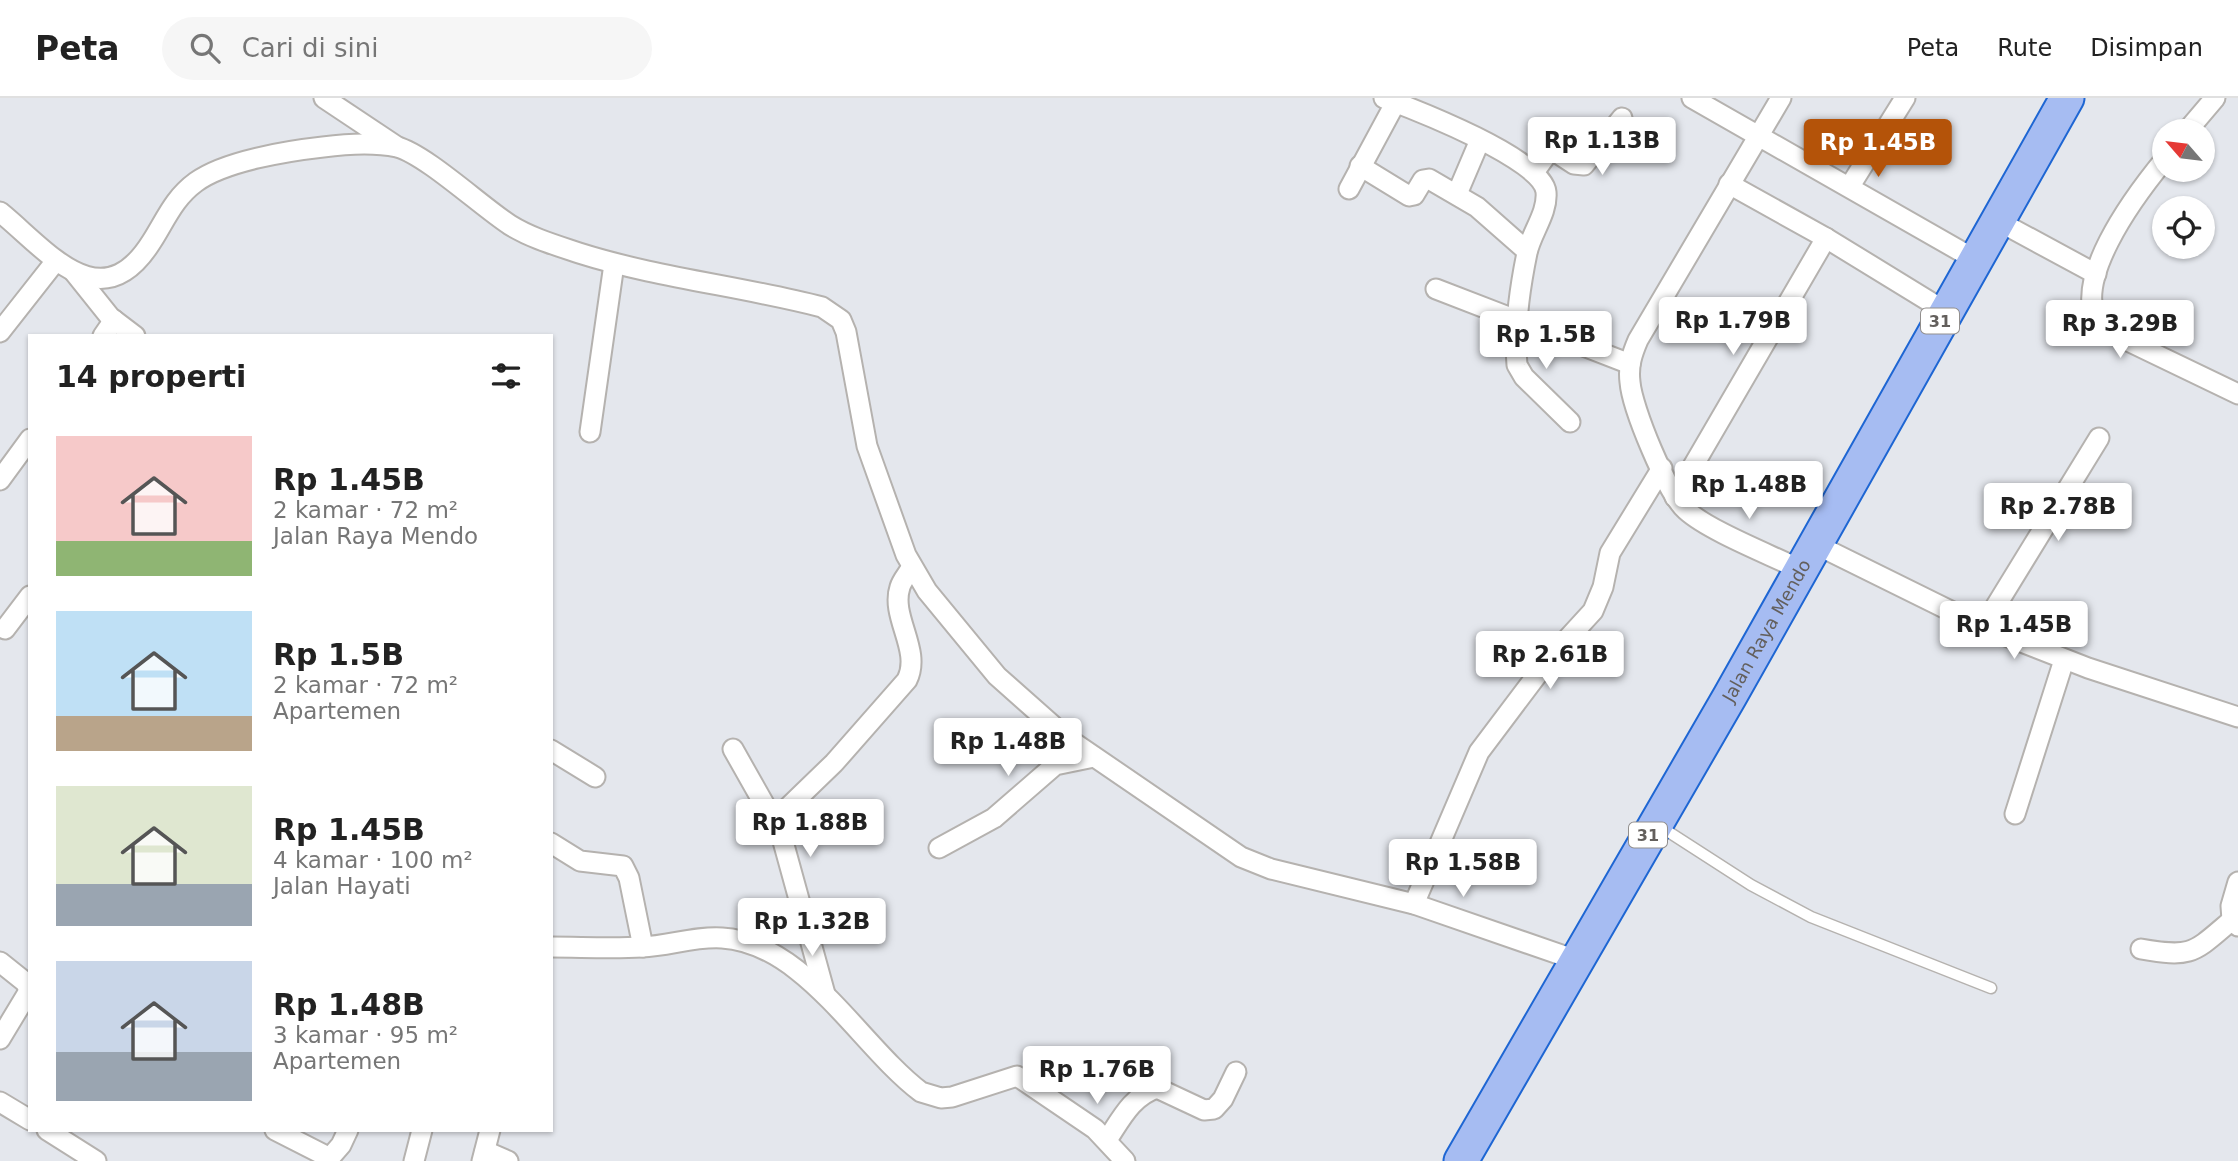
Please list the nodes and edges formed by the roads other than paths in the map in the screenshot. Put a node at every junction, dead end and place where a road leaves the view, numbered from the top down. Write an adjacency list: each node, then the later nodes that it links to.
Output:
1 (324, 98): 12 (street)
2 (1692, 98): 10 (street)
3 (1781, 98): 10 (street)
4 (1905, 98): 17 (street)
5 (2067, 98): 21 (highway, Jalan Raya Mendo / 31)
6 (2215, 98): 9 (street)
7 (1392, 99): 11 (street); 13 (street)
8 (1622, 118): 14 (street)
9 (2197, 119)
10 (1758, 137): 16 (street); 17 (street)
11 (1480, 140): 14 (street); 19 (street)
12 (399, 148): 26 (street); 27 (street)
13 (1360, 166): 18 (street); 19 (street)
14 (1535, 171): 23 (street)
15 (2152, 175): 28 (street)
16 (1729, 184): 22 (street); 35 (street)
17 (1850, 186): 24 (street)
18 (1349, 190)
19 (1457, 194): 23 (street)
20 (0, 212): 25 (street)
21 (1998, 221): 24 (highway, Jalan Raya Mendo / 31); 28 (street)
22 (1826, 238): 30 (street); 43 (street)
23 (1527, 251): 31 (street)
24 (1976, 260): 30 (highway, Jalan Raya Mendo / 31)
25 (55, 262): 27 (street); 33 (street)
26 (614, 264): 38 (street); 45 (street)
27 (73, 272): 32 (street)
28 (2096, 274): 36 (street)
29 (1436, 289): 31 (street)
30 (1945, 311): 44 (highway, Jalan Raya Mendo / 31)
31 (1519, 321): 35 (street); 37 (street)
32 (109, 328): 34 (street)
33 (0, 332)
34 (128, 334)
35 (1630, 364): 41 (street)
36 (2238, 394)
37 (1570, 422)
38 (590, 432)
39 (2099, 438): 47 (street)
40 (28, 442): 42 (street)
41 (1662, 468): 43 (street); 61 (street)
42 (0, 480)
43 (1675, 497): 44 (street)
44 (1808, 557): 47 (street); 57 (highway, Jalan Raya Mendo / 31)
45 (911, 568): 53 (street); 56 (street)
46 (28, 599): 48 (street)
47 (1983, 627): 49 (street)
48 (5, 629)
49 (2064, 660): 50 (street); 55 (street)
50 (2238, 717)
51 (733, 749): 56 (street)
52 (553, 751): 54 (street)
53 (1094, 757): 59 (street); 61 (street)
54 (595, 777)
55 (2015, 814)
56 (775, 820): 71 (street)
57 (1655, 823): 66 (highway, Jalan Raya Mendo / 31); 69 (lane)
58 (553, 844): 64 (street)
59 (939, 848)
60 (2238, 882): 62 (street)
61 (1414, 904): 66 (street)
62 (2235, 923): 65 (street)
63 (553, 947): 64 (street)
64 (643, 947): 71 (street)
65 (2141, 948)
66 (1576, 960): 88 (highway, Jalan Raya Mendo / 31)
67 (0, 962): 68 (street)
68 (28, 987)
69 (1991, 988)
70 (28, 994): 72 (street)
71 (825, 995): 81 (street)
72 (0, 1039)
73 (1236, 1072): 81 (street)
74 (0, 1101): 75 (street)
75 (28, 1119)
76 (50, 1132): 84 (street)
77 (279, 1132): 83 (street)
78 (347, 1132): 83 (street)
79 (421, 1132): 85 (street)
80 (490, 1132): 82 (street)
81 (1107, 1140): 87 (street)
82 (484, 1156): 86 (street)
83 (329, 1159)
84 (96, 1161)
85 (414, 1161)
86 (508, 1161)
87 (1125, 1161)
88 (1461, 1161)

